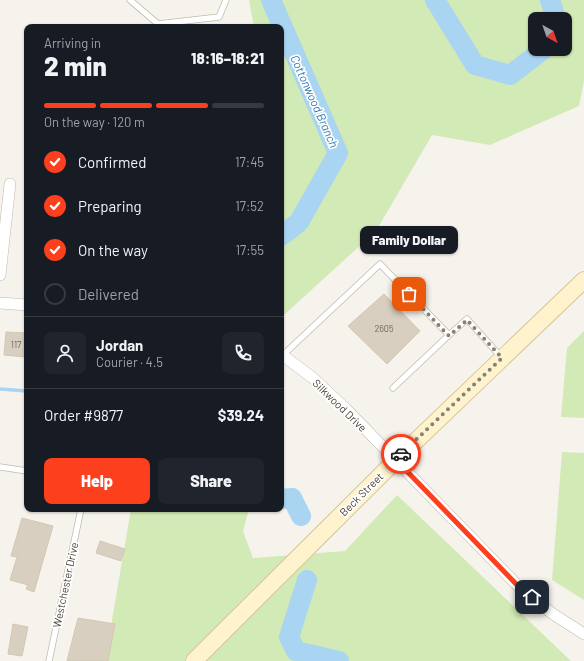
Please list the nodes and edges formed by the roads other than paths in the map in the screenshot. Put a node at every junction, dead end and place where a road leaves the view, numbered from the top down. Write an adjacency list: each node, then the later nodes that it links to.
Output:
1 (130, 0): 2 (lane)
2 (226, 0)
3 (10, 184): 4 (street)
4 (0, 275)
5 (584, 280): 11 (street, Beck Street)
6 (0, 303): 7 (street)
7 (24, 305)
8 (449, 336): 9 (lane); 11 (lane); 12 (lane)
9 (284, 353)
10 (284, 357): 13 (street, Silkwood Drive)
11 (502, 358): 13 (street, Beck Street)
12 (393, 388)
13 (396, 460): 17 (street, Silkwood Drive); 19 (street, Beck Street)
14 (0, 468): 15 (lane)
15 (24, 471)
16 (81, 512): 18 (lane, Westchester Drive)
17 (584, 634)
18 (49, 661)
19 (194, 661)

